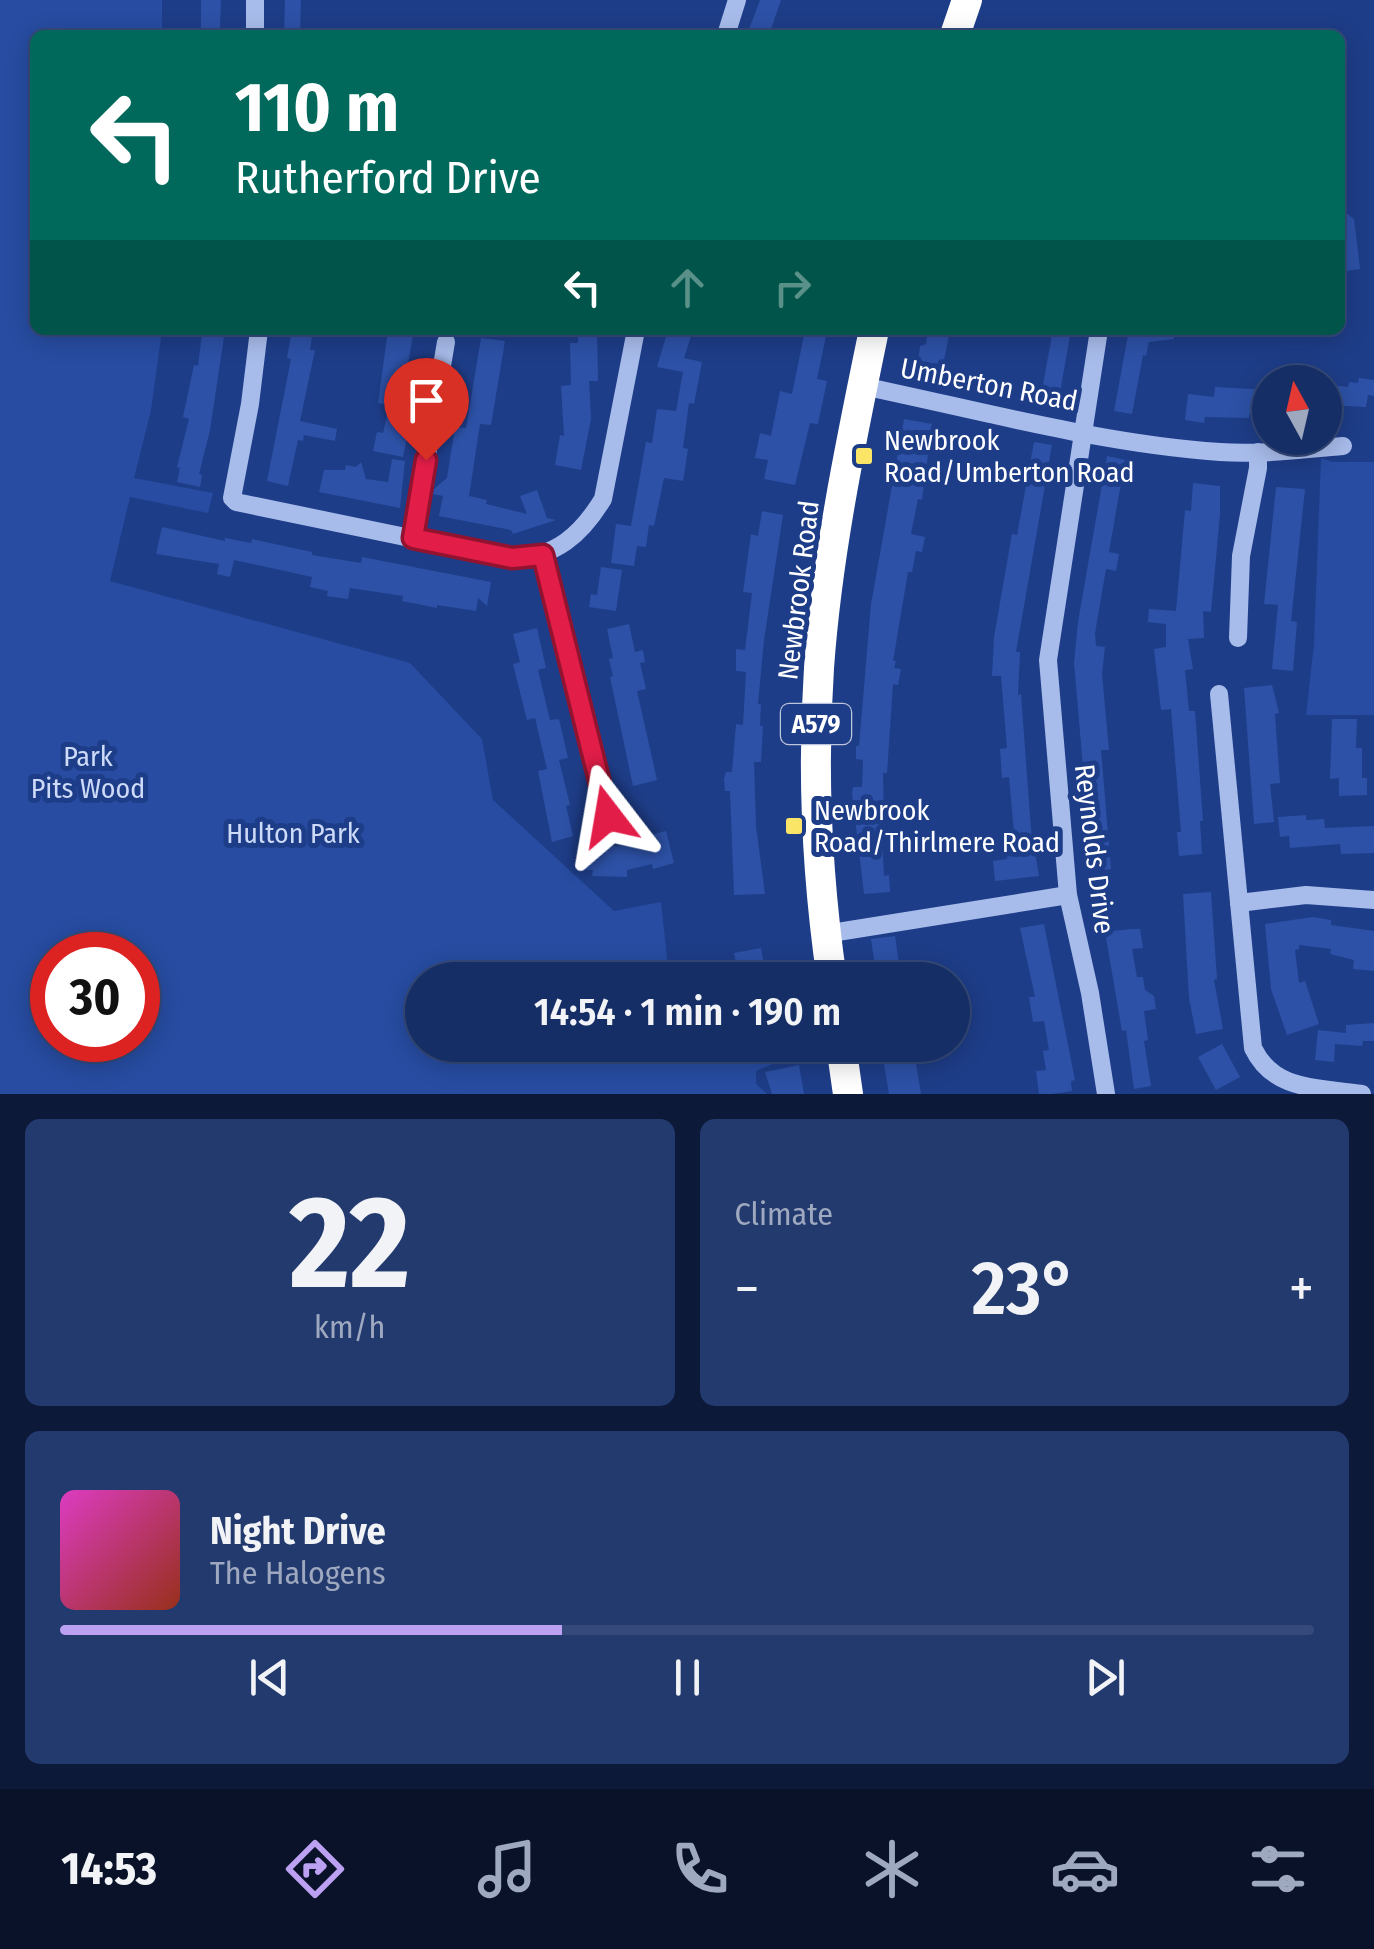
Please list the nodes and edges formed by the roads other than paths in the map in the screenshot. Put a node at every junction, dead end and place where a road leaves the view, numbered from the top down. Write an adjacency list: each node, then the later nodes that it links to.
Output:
1 (256, 0): 4 (street)
2 (737, 0): 5 (street)
3 (967, 0): 6 (highway)
4 (255, 30)
5 (728, 30)
6 (957, 30)
7 (258, 335): 16 (street)
8 (635, 335): 17 (street)
9 (873, 335): 12 (highway, Newbrook Road / A579)
10 (1098, 335): 13 (street, Reynolds Drive)
11 (447, 342): 16 (street)
12 (862, 386): 13 (street, Umberton Road); 24 (highway, Newbrook Road / A579)
13 (1082, 431): 14 (street, Umberton Road); 21 (street, Reynolds Drive)
14 (1252, 452)
15 (1258, 455): 18 (street)
16 (413, 538): 17 (street)
17 (543, 555): 20 (street)
18 (1243, 630)
19 (1220, 694): 23 (street)
20 (610, 815)
21 (1068, 895): 24 (street); 28 (street, Reynolds Drive)
22 (1374, 900): 23 (street)
23 (1239, 903): 29 (street)
24 (825, 934): 25 (highway, Newbrook Road / A579)
25 (829, 962)
26 (843, 1062): 27 (highway)
27 (848, 1094)
28 (1106, 1094)
29 (1362, 1094)

